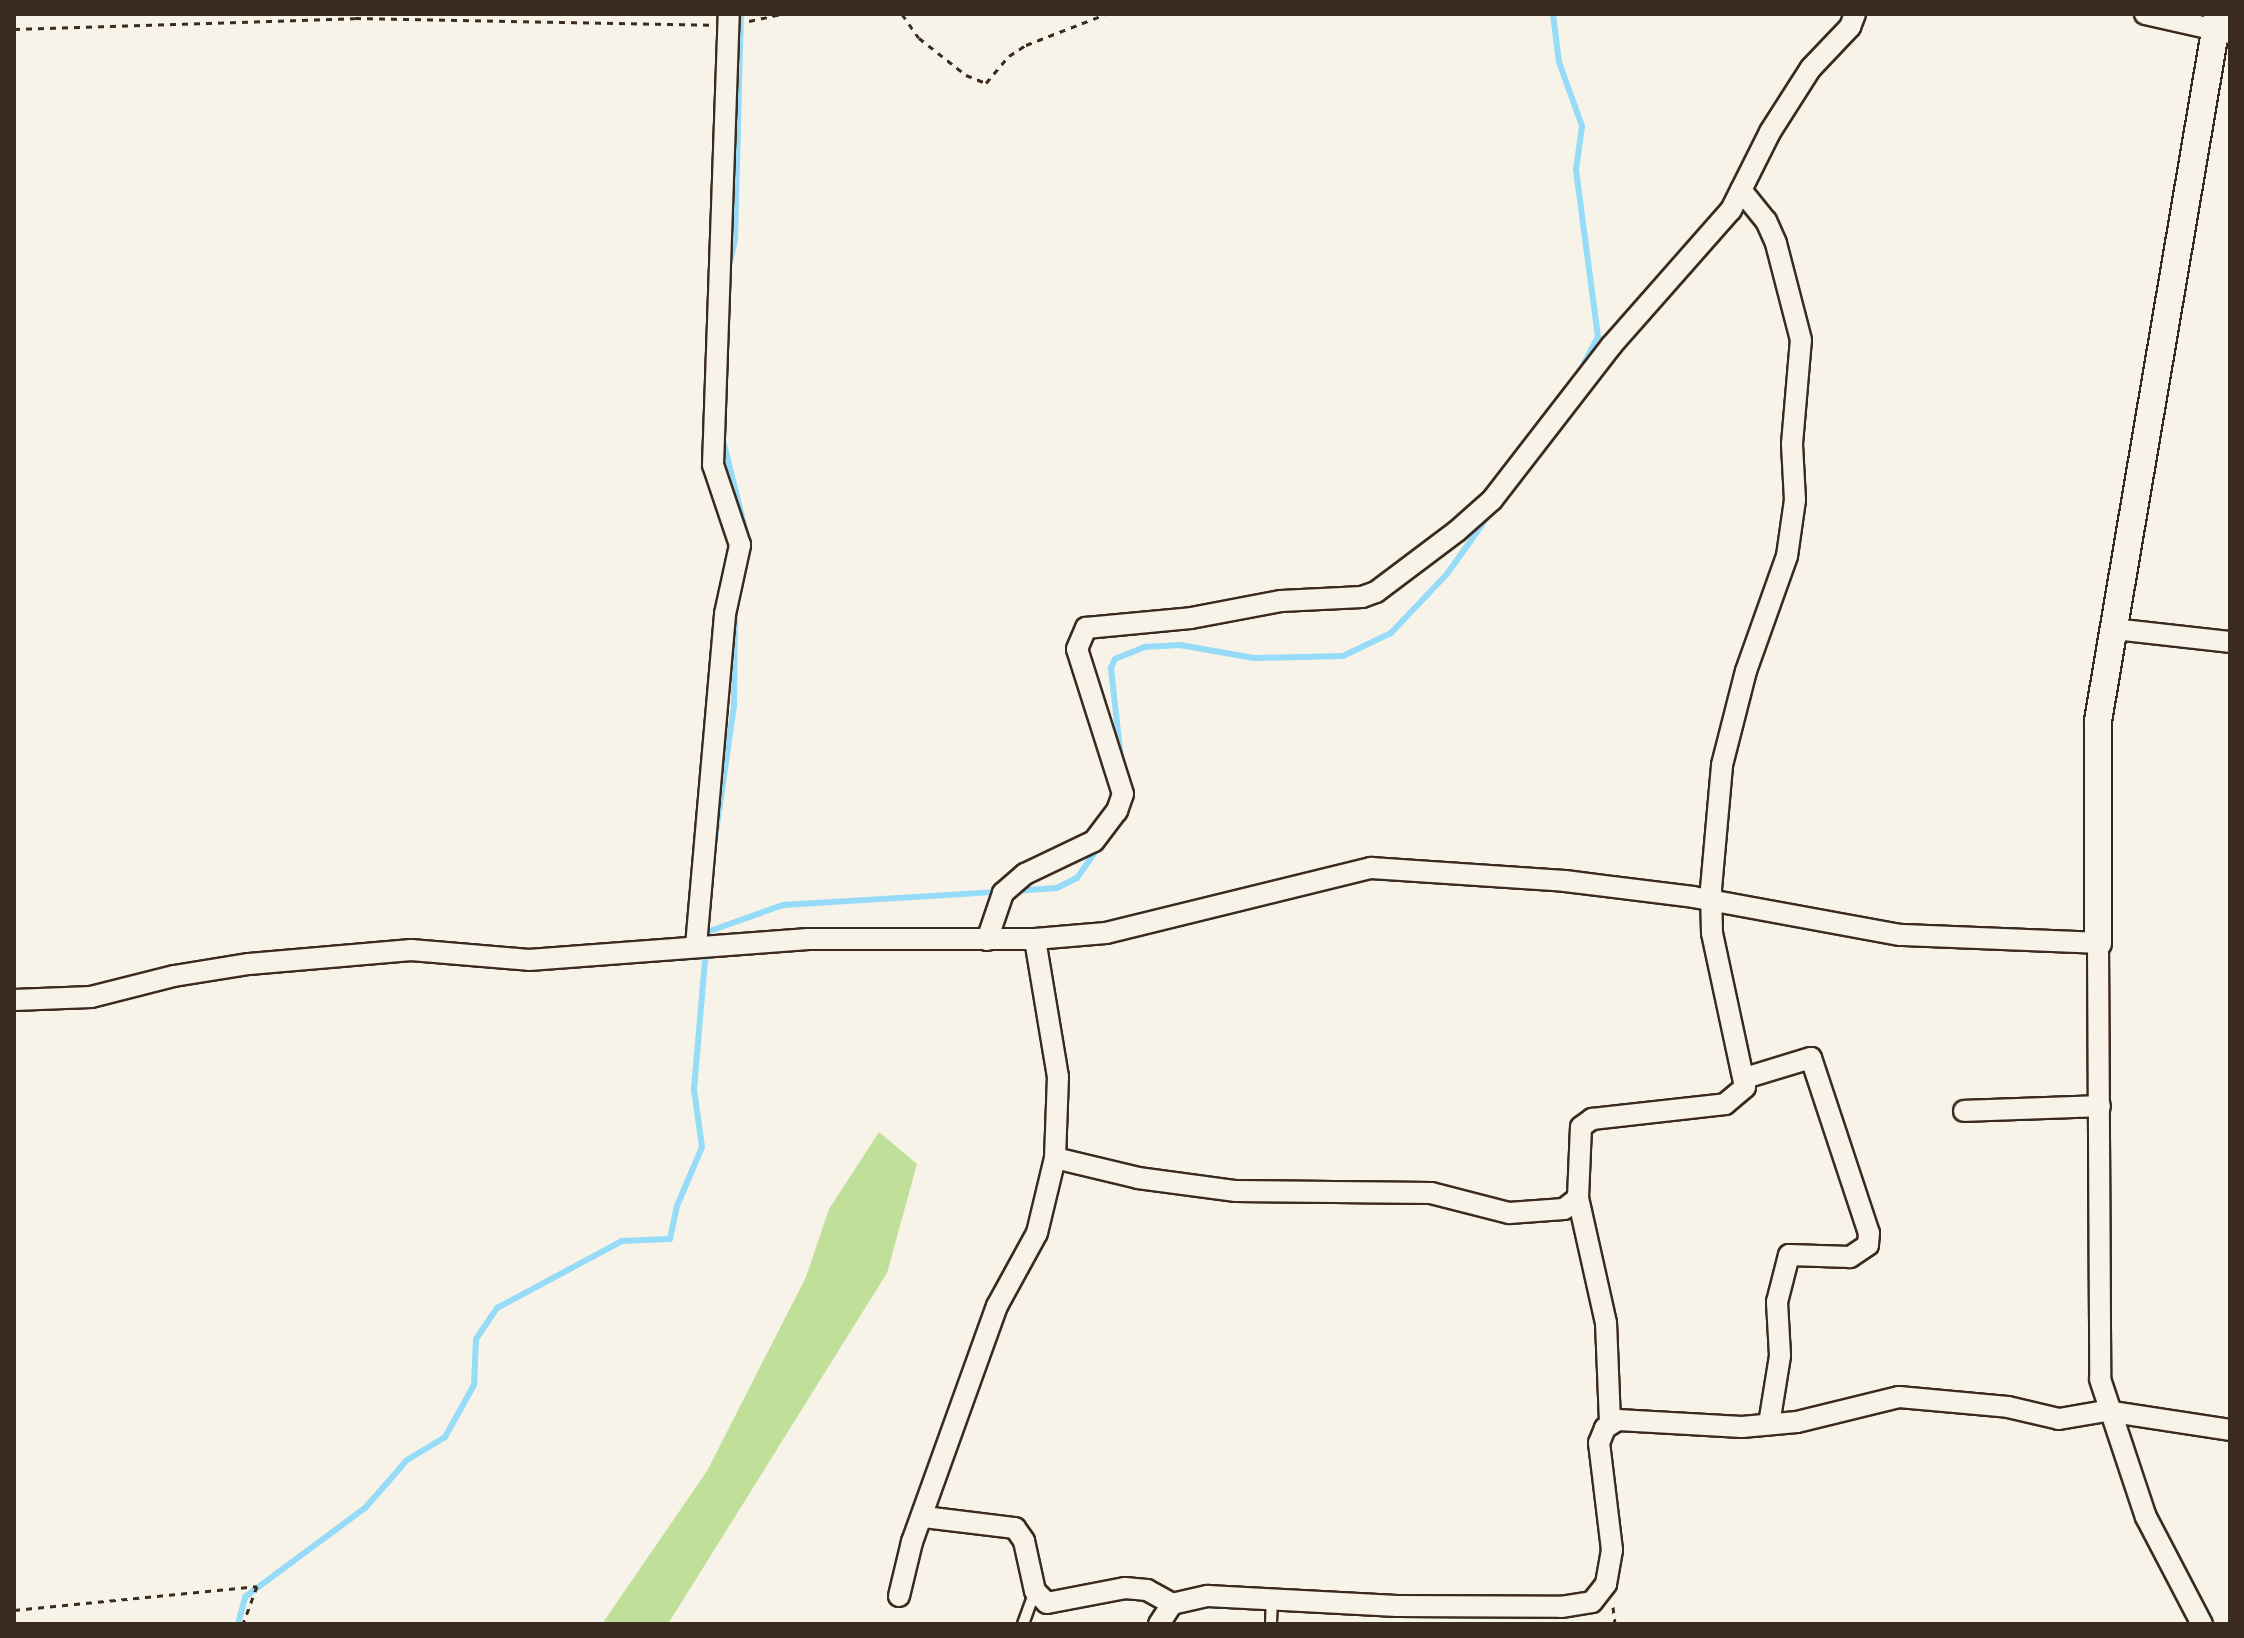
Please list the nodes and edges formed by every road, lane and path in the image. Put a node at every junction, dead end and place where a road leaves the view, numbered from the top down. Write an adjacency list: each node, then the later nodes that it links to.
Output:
1 (781, 14): 6 (path)
2 (902, 14): 3 (path)
3 (1106, 14)
4 (1855, 14): 9 (street)
5 (2145, 14): 7 (street)
6 (729, 20): 8 (path); 16 (street)
7 (2221, 26): 10 (street)
8 (14, 29)
9 (1741, 190): 12 (street); 14 (street)
10 (2114, 629): 11 (street); 15 (street)
11 (2230, 642)
12 (1710, 900): 13 (street); 15 (street); 18 (street)
13 (1035, 939): 14 (street); 21 (street)
14 (987, 940): 16 (street)
15 (2098, 943): 19 (street)
16 (696, 946): 17 (street)
17 (14, 1000)
18 (1745, 1078): 22 (street); 25 (street)
19 (2100, 1106): 20 (street); 23 (street)
20 (1964, 1111)
21 (1055, 1158): 22 (street); 27 (street)
22 (1578, 1198): 24 (street)
23 (2106, 1411): 25 (street); 26 (street); 37 (street)
24 (1610, 1422): 25 (street); 30 (street)
25 (1769, 1424)
26 (2230, 1430)
27 (924, 1517): 28 (street); 29 (street)
28 (1035, 1591): 31 (street); 34 (lane)
29 (899, 1596)
30 (1272, 1597): 31 (street); 36 (lane)
31 (1172, 1604): 35 (street)
32 (14, 1610): 33 (path)
33 (243, 1624)
34 (1023, 1624)
35 (1159, 1624)
36 (1271, 1624)
37 (2202, 1624)

